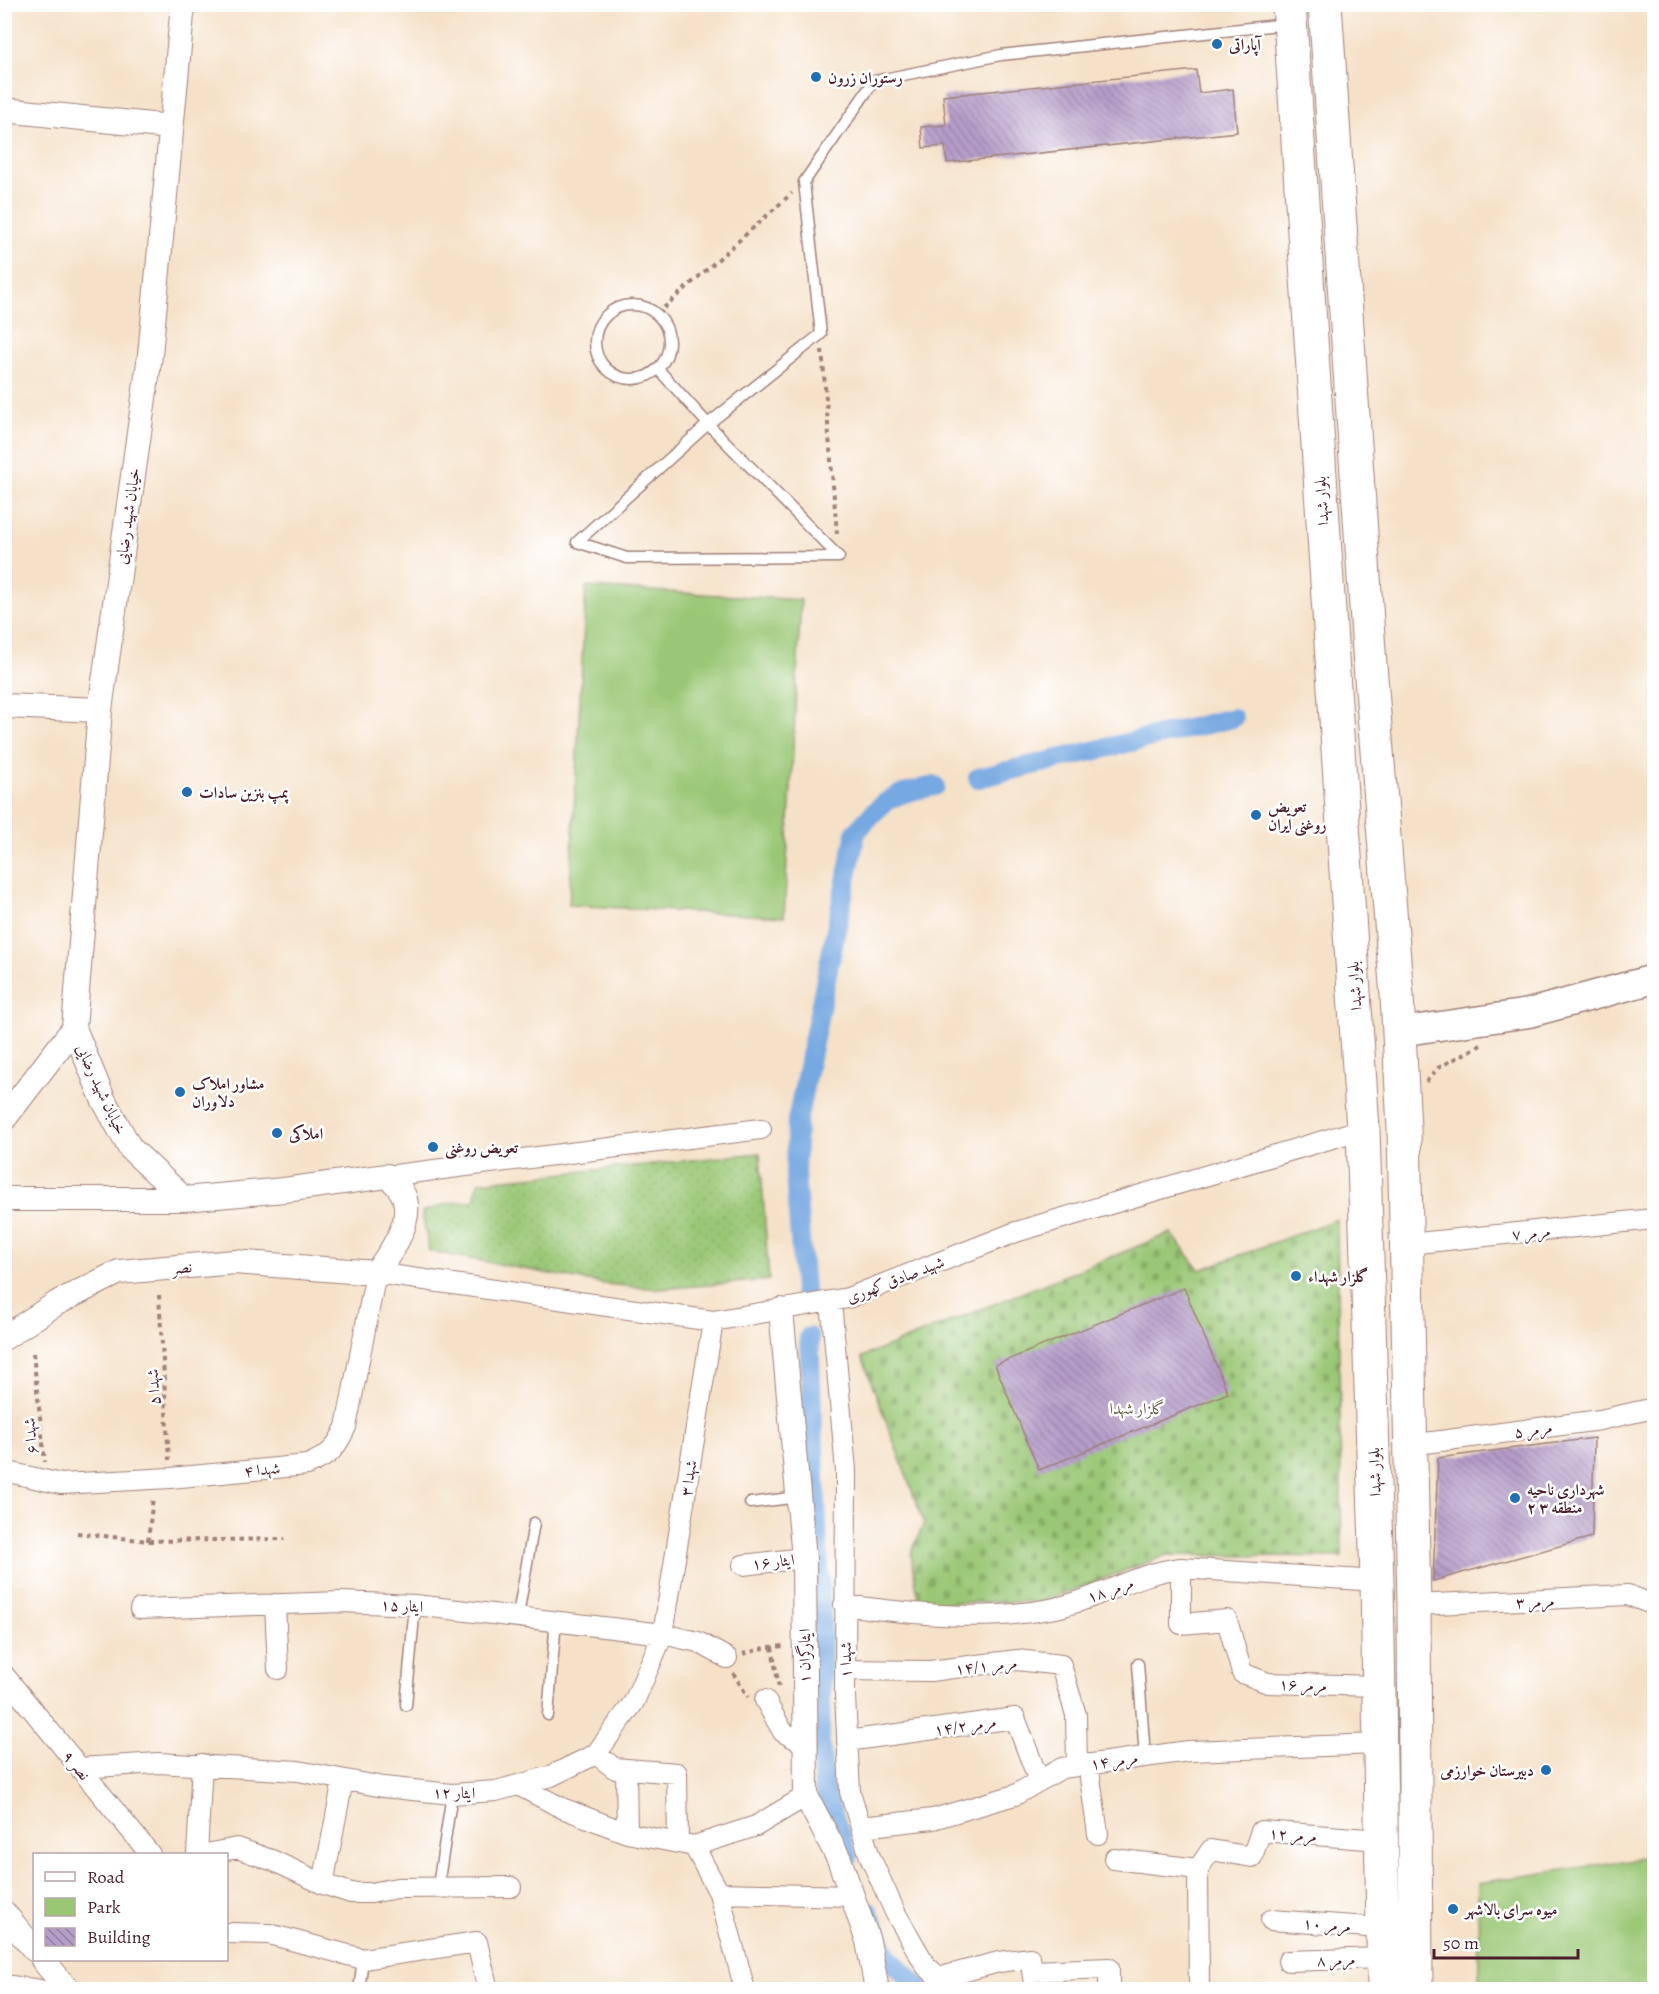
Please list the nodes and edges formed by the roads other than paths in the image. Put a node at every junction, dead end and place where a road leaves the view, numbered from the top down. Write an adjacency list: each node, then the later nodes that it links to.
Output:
1 (183, 4): 5 (street, خیابان شهید رضایی)
2 (1325, 4): 6 (highway)
3 (1290, 14): 7 (highway, بلوار شهدا); 11 (lane)
4 (4, 110): 5 (street)
5 (171, 127): 13 (street, خیابان شهید رضایی)
6 (1342, 259): 7 (highway); 8 (highway)
7 (1306, 263): 9 (highway, بلوار شهدا)
8 (1348, 343): 9 (highway); 16 (highway)
9 (1312, 350): 19 (highway, بلوار شهدا)
10 (658, 369): 10 (lane); 11 (lane)
11 (708, 424): 11 (lane)
12 (4, 706): 13 (street)
13 (100, 710): 15 (street, خیابان شهید رضایی)
14 (1654, 979): 16 (main road)
15 (74, 1028): 17 (street, خیابان شهید رضایی); 22 (street, خیابان شهید رضایی)
16 (1400, 1032): 24 (highway)
17 (4, 1119)
18 (761, 1129): 20 (street)
19 (1363, 1129): 26 (street, شهید صادق کهوری); 39 (highway, بلوار شهدا)
20 (387, 1176): 22 (street); 25 (street)
21 (4, 1199): 22 (street)
22 (184, 1199)
23 (1654, 1219): 24 (street, مرمر ۷)
24 (1408, 1244): 31 (highway)
25 (376, 1273): 28 (street, شهید صادق کهوری); 29 (street, نصر); 32 (street, شهدا ۴)
26 (831, 1301): 27 (street, شهید صادق کهوری); 42 (street, شهدا ۱)
27 (782, 1310): 28 (street, شهید صادق کهوری); 33 (street, ایثارگران ۱)
28 (713, 1321): 48 (street, شهدا ۳)
29 (4, 1338)
30 (1654, 1408): 31 (street, مرمر ۵)
31 (1410, 1445): 43 (highway)
32 (4, 1471)
33 (799, 1497): 34 (lane); 36 (street, ایثارگران ۱)
34 (750, 1503)
35 (534, 1523): 46 (lane)
36 (804, 1558): 37 (street, ایثار ۱۶); 59 (street, ایثارگران ۱)
37 (743, 1564)
38 (1181, 1568): 39 (street, مرمر ۱۸); 42 (street, مرمر ۱۸); 54 (street, مرمر ۱۶)
39 (1377, 1581): 54 (highway, بلوار شهدا)
40 (275, 1604): 41 (street, ایثار ۱۵); 45 (street, ایثار ۱۵); 51 (street)
41 (415, 1605): 46 (street, ایثار ۱۵); 56 (lane)
42 (844, 1605): 52 (street, شهدا ۱)
43 (1414, 1605): 44 (street, مرمر ۳); 94 (highway)
44 (1654, 1605)
45 (140, 1609)
46 (518, 1615): 47 (street, ایثار ۱۵)
47 (556, 1620): 48 (street, ایثار ۱۵); 57 (lane)
48 (663, 1634): 49 (street, ایثار ۱۵); 61 (street, شهدا ۳)
49 (728, 1658)
50 (1138, 1664): 62 (lane)
51 (278, 1670)
52 (845, 1670): 58 (street, شهدا ۱); 64 (street, مرمر ۱۴/۱)
53 (4, 1675): 65 (street, نصر ۹)
54 (1377, 1686): 60 (highway, بلوار شهدا)
55 (765, 1700): 59 (street)
56 (406, 1705)
57 (548, 1715)
58 (847, 1741): 68 (street, مرمر ۱۴/۲); 72 (street, شهدا ۱)
59 (805, 1744): 71 (street, ایثارگران ۱)
60 (1378, 1744): 62 (street, مرمر ۱۴); 75 (highway, بلوار شهدا)
61 (596, 1754): 66 (street); 69 (street, ایثار ۱۲)
62 (1145, 1756): 64 (street, مرمر ۱۴)
63 (201, 1764): 65 (street, ایثار ۱۲); 67 (street, ایثار ۱۲); 78 (street)
64 (1083, 1765): 68 (street, مرمر ۱۴); 74 (street)
65 (80, 1768): 77 (street, نصر ۹)
66 (626, 1769): 73 (street); 76 (street)
67 (343, 1780): 70 (street, ایثار ۱۲); 82 (street)
68 (1039, 1781): 72 (street, مرمر ۱۴)
69 (518, 1785): 70 (street, ایثار ۱۲); 73 (street)
70 (452, 1794): 83 (lane)
71 (806, 1796): 76 (street); 86 (street, ایثارگران ۱)
72 (861, 1827): 96 (street, شهدا ۱)
73 (627, 1833): 76 (street)
74 (1098, 1834)
75 (1380, 1840): 81 (street, مرمر ۱۲); 94 (highway, بلوار شهدا)
76 (686, 1844): 85 (street)
77 (149, 1853)
78 (197, 1853)
79 (211, 1853): 82 (street)
80 (1114, 1859): 81 (street)
81 (1198, 1869): 105 (street)
82 (322, 1884): 83 (street)
83 (438, 1886): 84 (street)
84 (511, 1887)
85 (719, 1893): 86 (street); 102 (street)
86 (852, 1896): 103 (street, ایثارگران ۱)
87 (4, 1913): 90 (street)
88 (1271, 1920): 94 (street, مرمر ۱۰)
89 (228, 1933): 91 (street)
90 (33, 1948)
91 (363, 1959): 98 (street); 101 (lane)
92 (45, 1961): 100 (street)
93 (1288, 1961): 94 (street, مرمر ۸)
94 (1396, 1973)
95 (1033, 1980): 96 (street); 104 (street)
96 (946, 1984)
97 (4, 1985): 99 (street)
98 (487, 1986)
99 (40, 1989)
100 (68, 1989)
101 (359, 1989)
102 (745, 1989)
103 (877, 1989)
104 (1109, 1989)
105 (1199, 1989)

